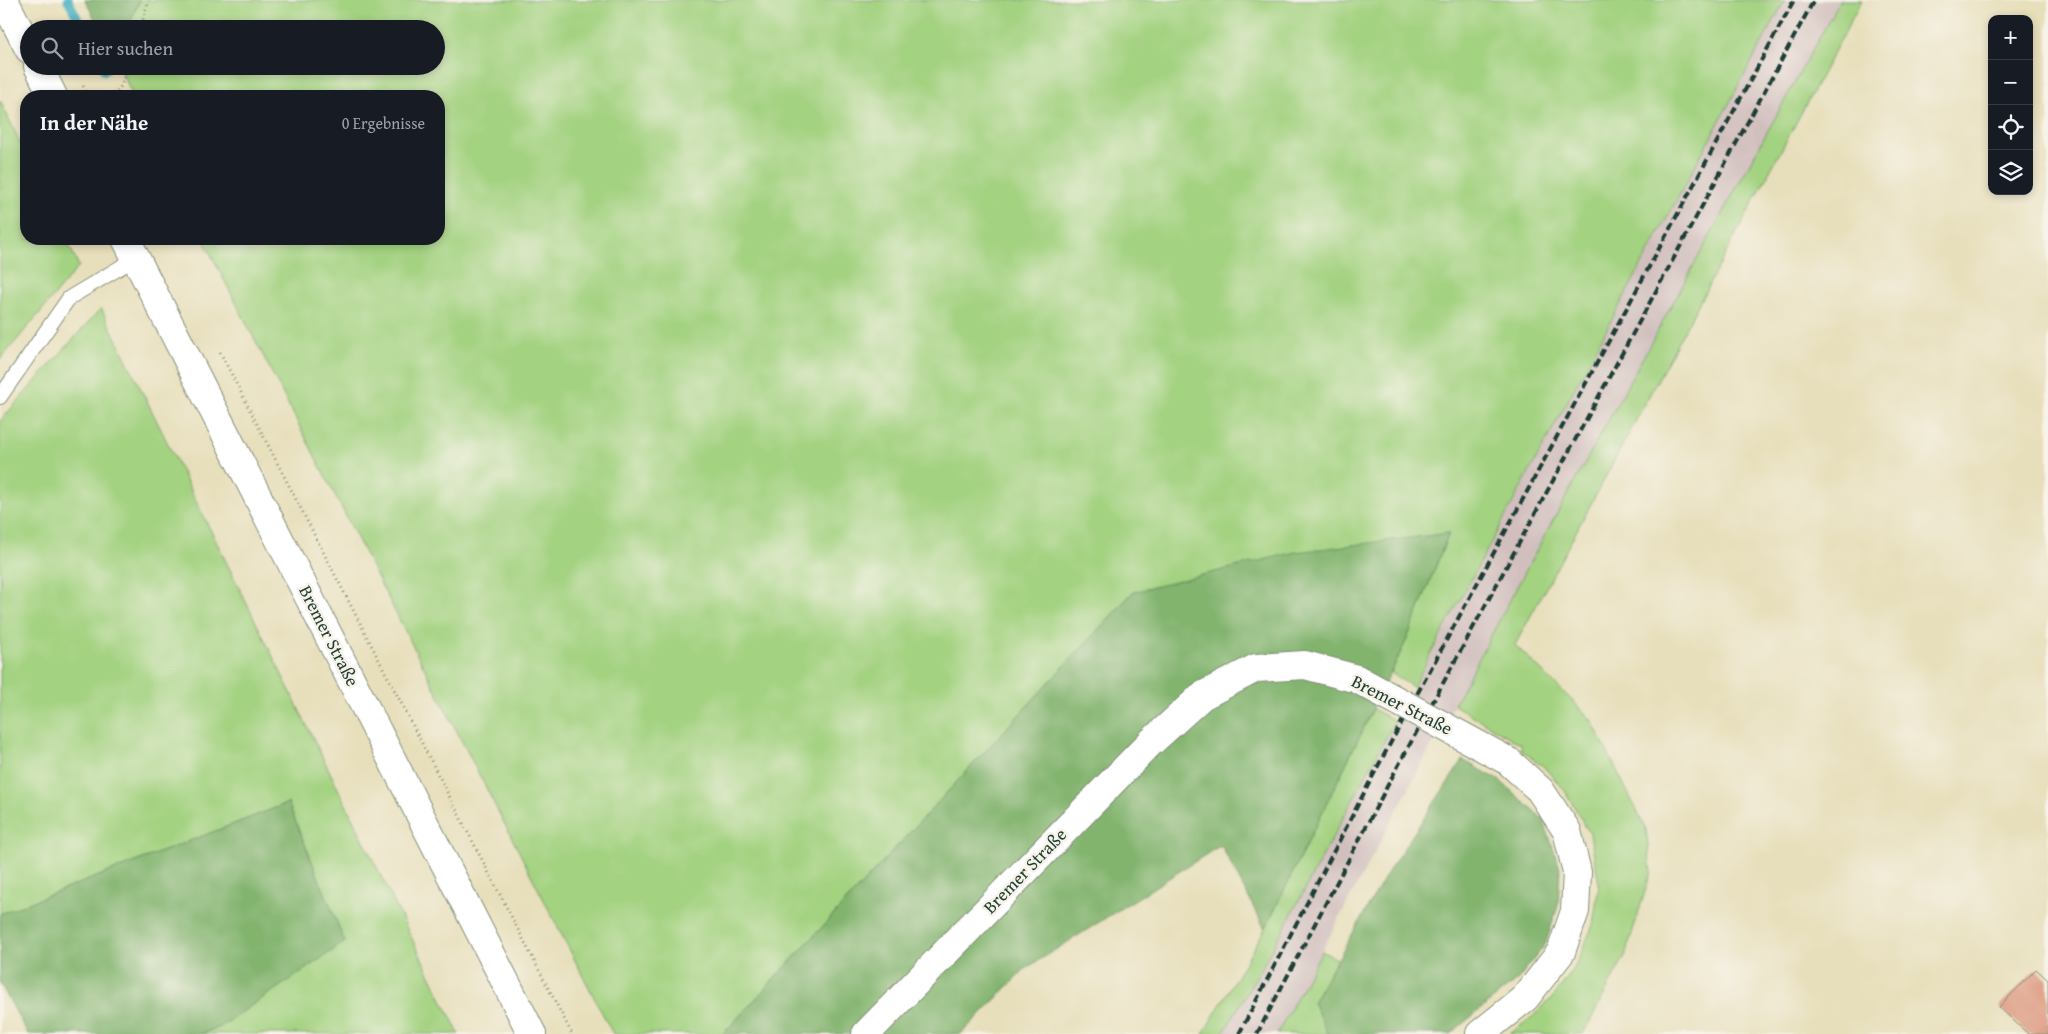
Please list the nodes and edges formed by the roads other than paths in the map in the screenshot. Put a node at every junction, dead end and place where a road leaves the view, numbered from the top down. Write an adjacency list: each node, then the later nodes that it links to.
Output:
1 (4, 0): 2 (street)
2 (20, 31)
3 (42, 75): 4 (street)
4 (50, 90)
5 (131, 248): 6 (lane); 7 (street, Bremer Straße)
6 (0, 396)
7 (532, 1034)
8 (866, 1034): 9 (street, Bremer Straße, bridge)
9 (1480, 1034)

